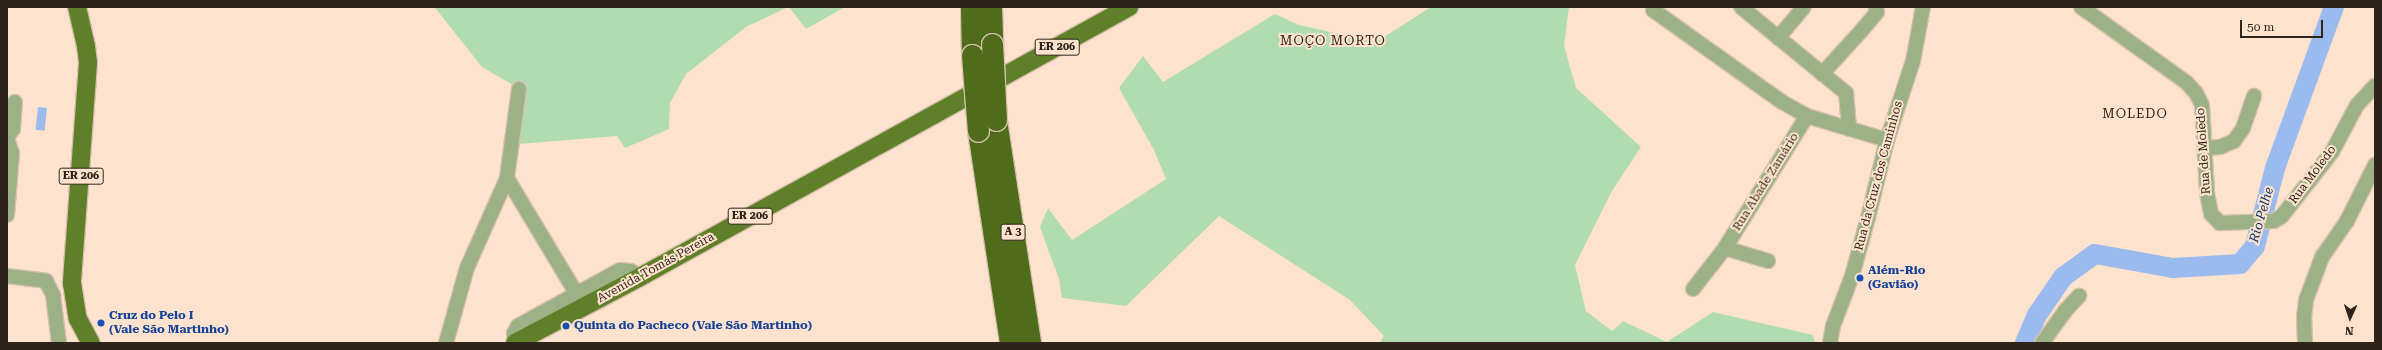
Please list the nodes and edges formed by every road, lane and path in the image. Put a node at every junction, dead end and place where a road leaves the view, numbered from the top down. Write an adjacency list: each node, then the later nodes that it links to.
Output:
1 (77, 7): 34 (main road, ER 206)
2 (971, 7): 37 (highway, A 3, bridge)
3 (991, 7): 38 (highway, A 3, bridge)
4 (1129, 7): 29 (main road, Avenida Tomás Pereira / ER 206)
5 (1741, 7): 11 (street)
6 (1804, 7): 11 (street)
7 (1876, 7): 12 (street)
8 (1923, 7): 20 (street, Rua da Cruz dos Caminhos)
9 (2081, 7): 21 (street, Rua de Moledo)
10 (1653, 10): 17 (street)
11 (1778, 38): 12 (street)
12 (1822, 74): 18 (street)
13 (2375, 86): 25 (street, Rua Moledo)
14 (520, 89): 23 (street)
15 (2254, 96): 21 (street)
16 (15, 102): 19 (street)
17 (1807, 116): 18 (street); 26 (street, Rua Abade Zamário)
18 (1849, 130): 20 (street)
19 (7, 137): 24 (street)
20 (1887, 140): 39 (street, Rua da Cruz dos Caminhos)
21 (2206, 148): 25 (street, Rua de Moledo)
22 (2375, 165): 41 (street)
23 (508, 178): 31 (street); 35 (street)
24 (7, 215)
25 (2250, 223)
26 (1725, 248): 27 (street); 30 (street, Rua Abade Zamário)
27 (1768, 261)
28 (7, 276): 33 (street)
29 (640, 277): 31 (street); 36 (main road, Avenida Tomás Pereira / ER 206)
30 (1693, 289)
31 (576, 293): 36 (street)
32 (2079, 296): 40 (street)
33 (59, 343)
34 (90, 343)
35 (446, 343)
36 (514, 343)
37 (1010, 343)
38 (1030, 343)
39 (1830, 343)
40 (2042, 343)
41 (2305, 343)

